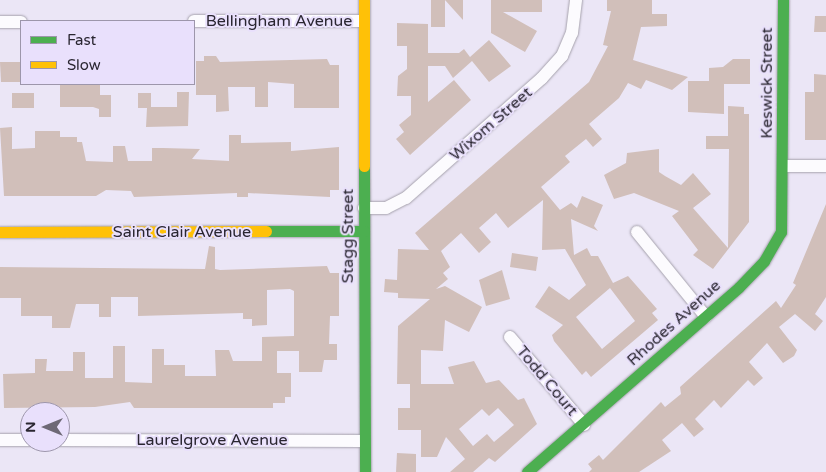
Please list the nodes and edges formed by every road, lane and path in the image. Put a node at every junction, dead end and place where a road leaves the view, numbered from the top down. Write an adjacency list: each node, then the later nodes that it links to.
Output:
1 (364, 0): 5 (street, Stagg Street)
2 (576, 0): 10 (street, Wixom Street)
3 (783, 0): 8 (street, Keswick Street)
4 (195, 21): 5 (street, Bellingham Avenue)
5 (364, 21): 10 (street, Stagg Street)
6 (0, 22): 7 (street)
7 (20, 22)
8 (784, 166): 9 (street); 14 (street, Rhodes Avenue)
9 (826, 166)
10 (364, 208): 12 (street, Stagg Street)
11 (0, 232): 12 (street, Saint Clair Avenue)
12 (364, 232): 20 (street, Stagg Street)
13 (637, 232): 14 (street)
14 (706, 317): 16 (street, Rhodes Avenue)
15 (510, 337): 16 (street, Todd Court)
16 (584, 425): 22 (street, Rhodes Avenue)
17 (0, 440): 18 (street)
18 (20, 440)
19 (70, 440): 20 (street, Laurelgrove Avenue)
20 (364, 441): 21 (street, Stagg Street)
21 (365, 472)
22 (527, 472)

